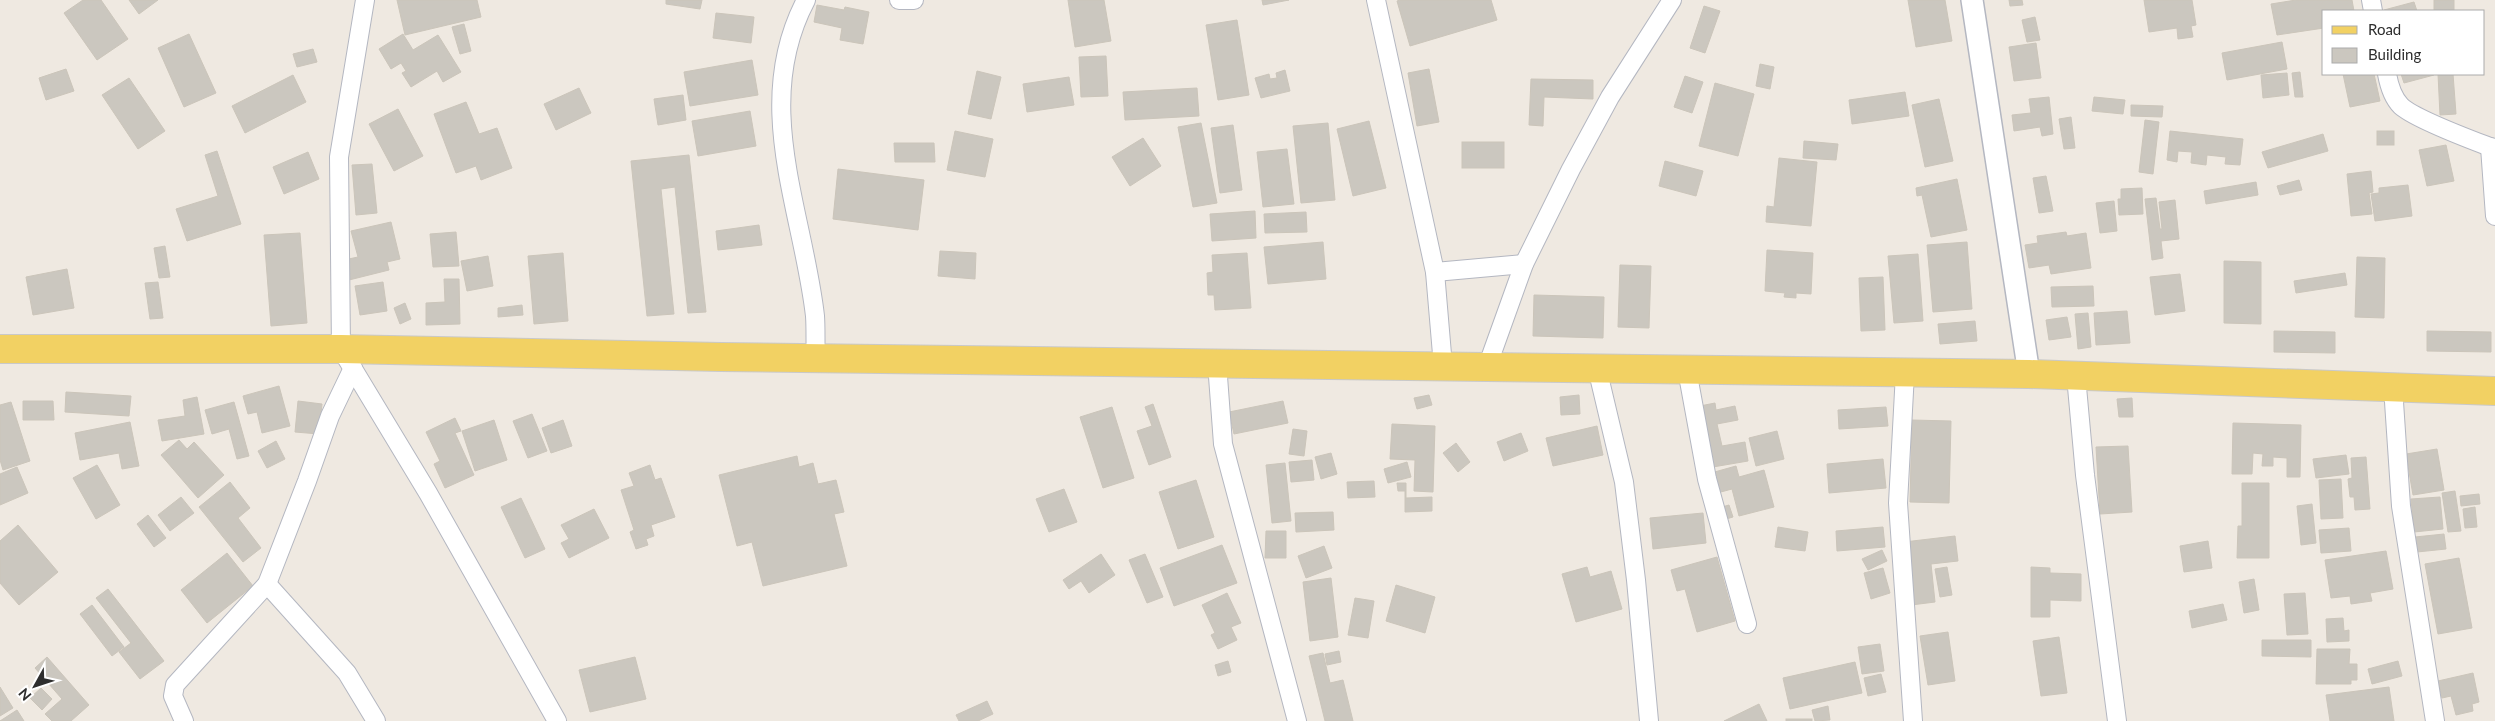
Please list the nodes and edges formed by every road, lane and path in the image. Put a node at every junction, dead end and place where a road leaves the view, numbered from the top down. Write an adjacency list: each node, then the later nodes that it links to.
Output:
1 (364, 0): 15 (street)
2 (806, 0): 14 (street)
3 (898, 0): 4 (street)
4 (914, 0)
5 (1376, 0): 12 (street)
6 (1672, 0): 11 (street)
7 (1972, 0): 22 (street)
8 (2387, 75): 9 (street)
9 (2492, 148): 10 (street)
10 (2495, 216)
11 (1524, 264): 12 (street); 18 (street)
12 (1435, 272): 17 (street)
13 (0, 348): 15 (main road)
14 (816, 358): 15 (main road); 16 (main road)
15 (347, 359): 26 (street); 30 (street)
16 (1217, 363): 17 (main road); 31 (street)
17 (1443, 366): 18 (main road)
18 (1487, 367): 19 (main road)
19 (1597, 368): 20 (main road); 32 (street)
20 (1687, 370): 21 (main road); 27 (street)
21 (1905, 373): 22 (main road); 33 (street)
22 (2029, 374): 23 (main road)
23 (2076, 376): 24 (main road); 34 (street)
24 (2392, 387): 25 (main road); 35 (street)
25 (2495, 391)
26 (267, 584): 28 (street); 29 (street)
27 (1746, 624)
28 (184, 721)
29 (376, 721)
30 (557, 721)
31 (1298, 721)
32 (1649, 721)
33 (1913, 721)
34 (2117, 721)
35 (2436, 721)

